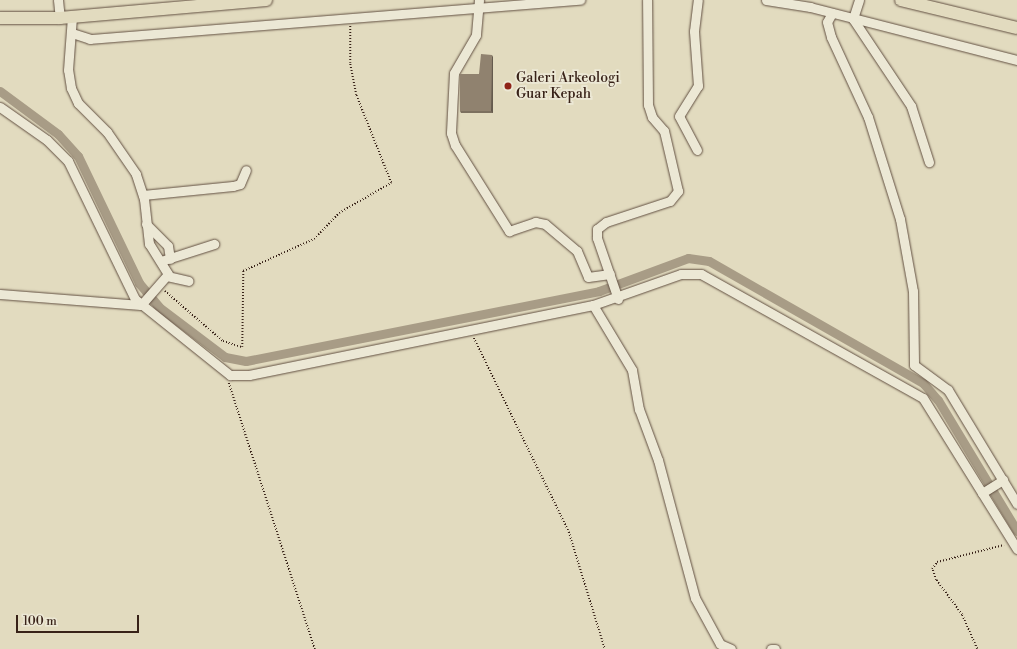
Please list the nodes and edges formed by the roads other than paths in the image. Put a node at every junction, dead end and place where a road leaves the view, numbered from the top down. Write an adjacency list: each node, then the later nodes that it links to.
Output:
1 (58, 0): 14 (street)
2 (266, 0): 9 (main road)
3 (580, 0): 10 (street)
4 (647, 0): 28 (street)
5 (698, 0): 20 (street)
6 (766, 0): 11 (street)
7 (859, 0): 15 (street)
8 (901, 0): 16 (main road)
9 (232, 2): 12 (main road)
10 (479, 5): 17 (street); 28 (street)
11 (832, 13): 15 (street); 34 (street)
12 (72, 17): 14 (main road); 17 (street)
13 (0, 18): 14 (main road)
14 (60, 18)
15 (853, 19): 18 (street); 21 (street)
16 (1017, 28)
17 (72, 33): 23 (street)
18 (1017, 60)
19 (0, 107): 32 (street)
20 (697, 150)
21 (929, 162)
22 (246, 170): 23 (street)
23 (142, 195): 24 (street)
24 (146, 224): 26 (street); 26 (street)
25 (214, 244): 26 (street)
26 (165, 260): 27 (street)
27 (167, 276): 29 (street); 32 (street)
28 (610, 276): 31 (street)
29 (188, 281)
30 (0, 294): 32 (street)
31 (616, 295): 33 (street); 36 (street)
32 (141, 305): 33 (street)
33 (593, 305): 39 (street)
34 (1003, 482): 35 (street); 36 (street); 37 (street)
35 (1017, 487)
36 (985, 492): 38 (street)
37 (1017, 504)
38 (1014, 546)
39 (719, 647): 40 (street)
40 (731, 649)
41 (771, 649): 42 (street)
42 (775, 649)

